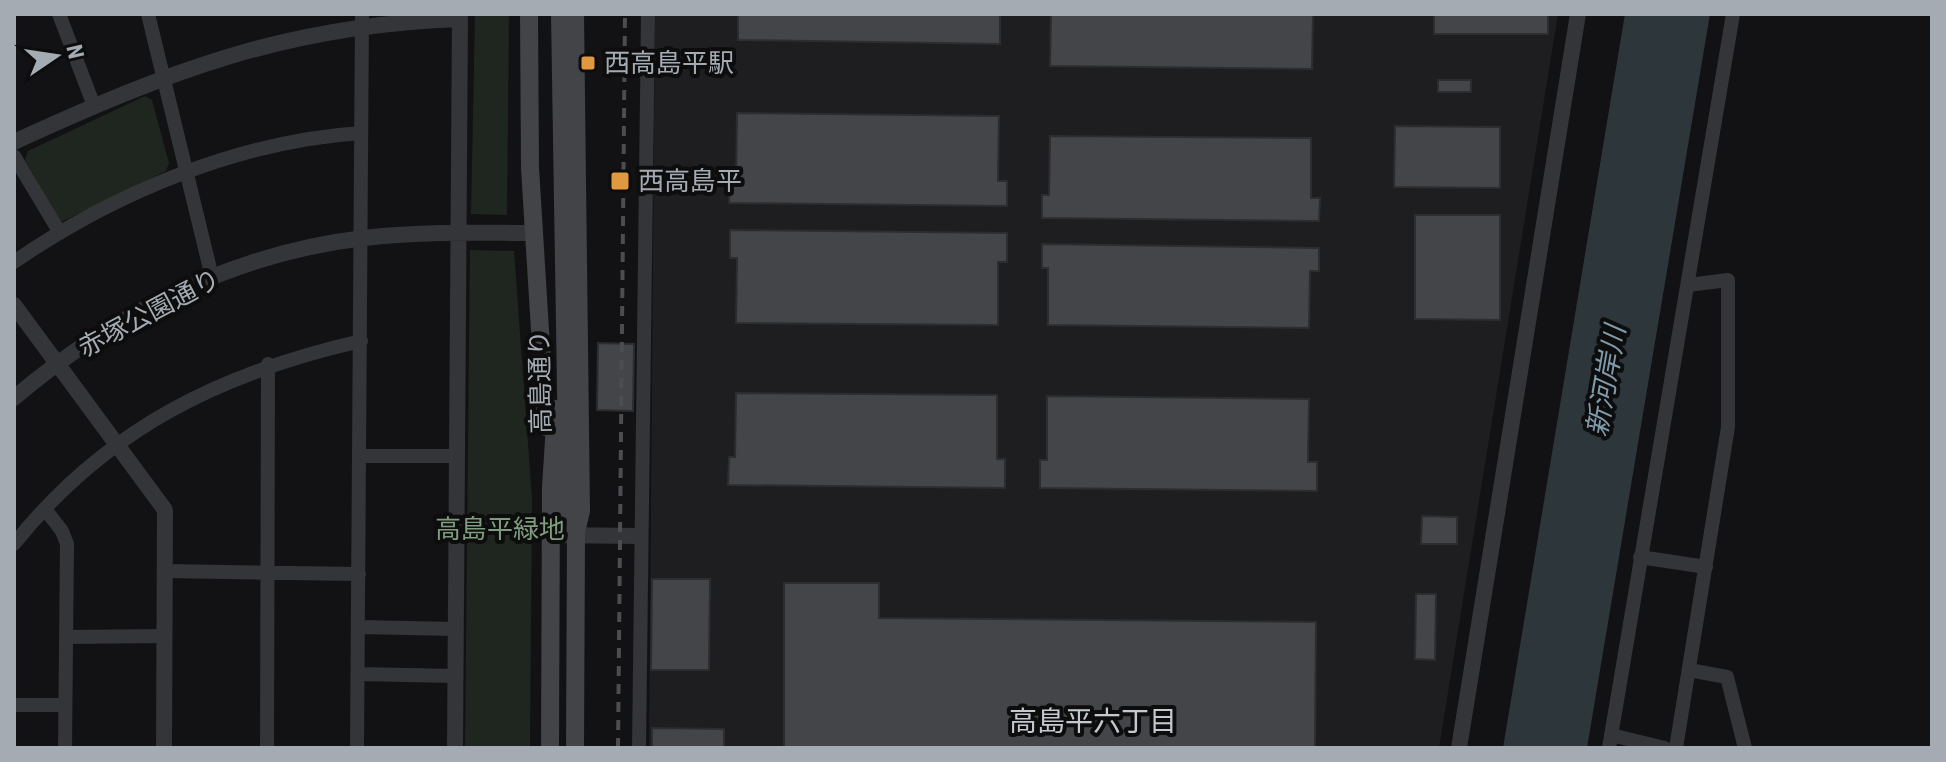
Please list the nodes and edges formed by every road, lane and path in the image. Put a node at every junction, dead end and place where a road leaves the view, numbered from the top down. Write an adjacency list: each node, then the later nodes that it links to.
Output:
1 (59, 14): 14 (street)
2 (148, 14): 12 (street)
3 (529, 14): 21 (main road)
4 (550, 14): 13 (main road, 高島通り)
5 (560, 14): 13 (main road, 高島通り)
6 (575, 14): 37 (main road)
7 (648, 14): 38 (street)
8 (1578, 14): 63 (street)
9 (1733, 14): 25 (street)
10 (460, 17): 11 (street); 19 (street)
11 (362, 20): 12 (street); 15 (street)
12 (161, 78): 14 (street); 18 (street)
13 (554, 101): 34 (main road, 高島通り); 37 (main road, 高島通り)
14 (94, 106): 16 (street)
15 (361, 133): 18 (street); 22 (street)
16 (14, 142)
17 (14, 156): 20 (street)
18 (185, 173): 20 (street); 24 (street)
19 (460, 232): 21 (street, 赤塚公園通り); 22 (street, 赤塚公園通り); 33 (street)
20 (60, 233): 23 (street)
21 (534, 233): 34 (main road)
22 (361, 238): 24 (street, 赤塚公園通り); 27 (street)
23 (14, 262)
24 (212, 277): 28 (street, 赤塚公園通り)
25 (1688, 285): 40 (street); 41 (street)
26 (14, 305): 28 (street)
27 (361, 341): 29 (street); 32 (street)
28 (57, 363): 30 (street, 赤塚公園通り); 31 (street)
29 (268, 364): 31 (street); 43 (street)
30 (14, 398)
31 (117, 443): 35 (street); 42 (street)
32 (360, 456): 33 (street); 44 (street)
33 (456, 456): 46 (street)
34 (551, 487): 36 (main road, 高島通り)
35 (45, 509): 39 (street); 48 (street)
36 (551, 535): 37 (street); 60 (main road, 高島通り)
37 (576, 535): 38 (street); 61 (main road, 高島通り)
38 (640, 536): 62 (street)
39 (14, 544)
40 (1640, 557): 41 (street); 54 (street)
41 (1706, 567): 49 (street)
42 (165, 571): 43 (street); 47 (street)
43 (268, 572): 44 (street); 57 (street)
44 (359, 574): 45 (street)
45 (359, 627): 46 (street); 50 (street)
46 (455, 629): 51 (street)
47 (165, 636): 48 (street); 56 (street)
48 (66, 637): 53 (street)
49 (1689, 670): 65 (street); 66 (street)
50 (358, 674): 51 (street); 58 (street)
51 (455, 676): 59 (street)
52 (14, 705): 53 (street)
53 (65, 705): 55 (street)
54 (1610, 741): 64 (street)
55 (65, 748)
56 (164, 748)
57 (267, 748)
58 (357, 748)
59 (455, 748)
60 (550, 748)
61 (575, 748)
62 (639, 748)
63 (1459, 748)
64 (1665, 748)
65 (1676, 748)
66 (1745, 748)

